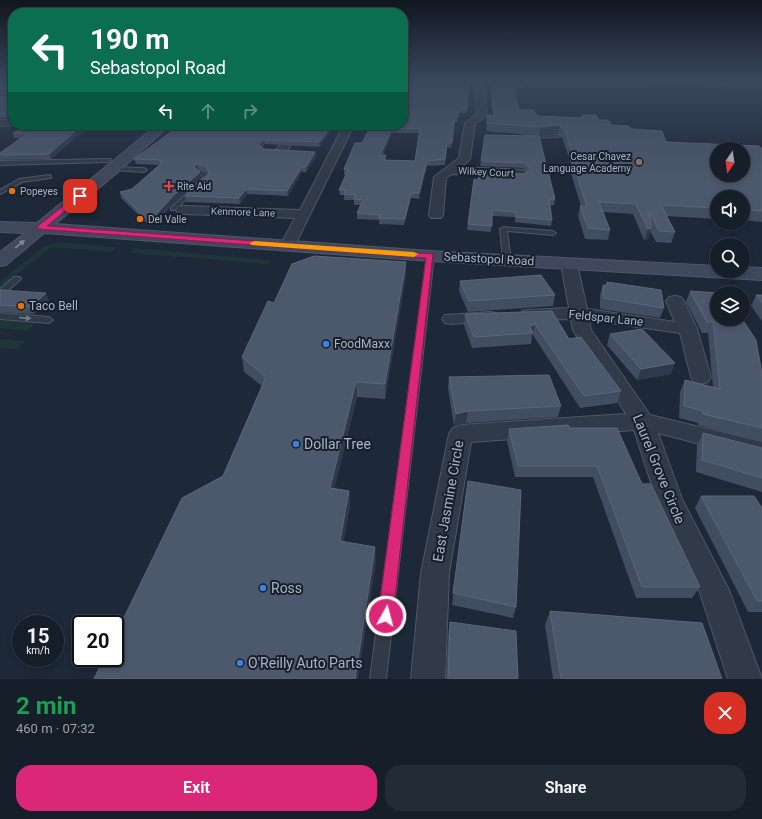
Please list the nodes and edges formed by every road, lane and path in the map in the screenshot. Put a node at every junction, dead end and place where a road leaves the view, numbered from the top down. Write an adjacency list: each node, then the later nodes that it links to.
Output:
1 (482, 113): 13 (street)
2 (154, 130): 10 (main road)
3 (346, 130): 9 (street)
4 (556, 136): 5 (lane)
5 (524, 137)
6 (280, 148): 7 (street)
7 (296, 151)
8 (319, 152): 9 (street)
9 (335, 153): 19 (street)
10 (113, 160): 11 (lane); 12 (lane); 22 (main road); 23 (main road)
11 (0, 163)
12 (144, 170)
13 (449, 170): 15 (street, Wilkey Court); 20 (street)
14 (199, 172): 18 (lane)
15 (522, 174)
16 (49, 177): 17 (lane)
17 (0, 192)
18 (178, 209): 19 (street, Kenmore Lane)
19 (303, 214): 26 (street)
20 (436, 215)
21 (0, 227): 22 (main road, Sebastopol Road)
22 (22, 227): 23 (main road, Sebastopol Road); 25 (main road)
23 (40, 228): 26 (main road, Sebastopol Road); 29 (main road, one-way to 23)
24 (553, 233): 28 (lane)
25 (0, 243)
26 (288, 246): 27 (main road, Sebastopol Road)
27 (430, 256): 28 (main road, Sebastopol Road); 43 (lane)
28 (507, 260): 30 (main road, Sebastopol Road)
29 (0, 261)
30 (569, 264): 31 (main road, Sebastopol Road); 35 (street, Laurel Grove Circle)
31 (762, 274)
32 (17, 279): 33 (lane)
33 (0, 293)
34 (675, 301): 39 (street)
35 (579, 313): 37 (street, Feldspar Lane); 39 (street, Feldspar Lane); 41 (street, Laurel Grove Circle)
36 (0, 316): 38 (lane, one-way to 38)
37 (451, 319)
38 (49, 320)
39 (688, 329): 40 (street)
40 (701, 377)
41 (642, 421): 42 (street); 44 (street, East Jasmine Circle); 45 (street, Laurel Grove Circle)
42 (762, 451)
43 (378, 679)
44 (428, 679)
45 (745, 679)

